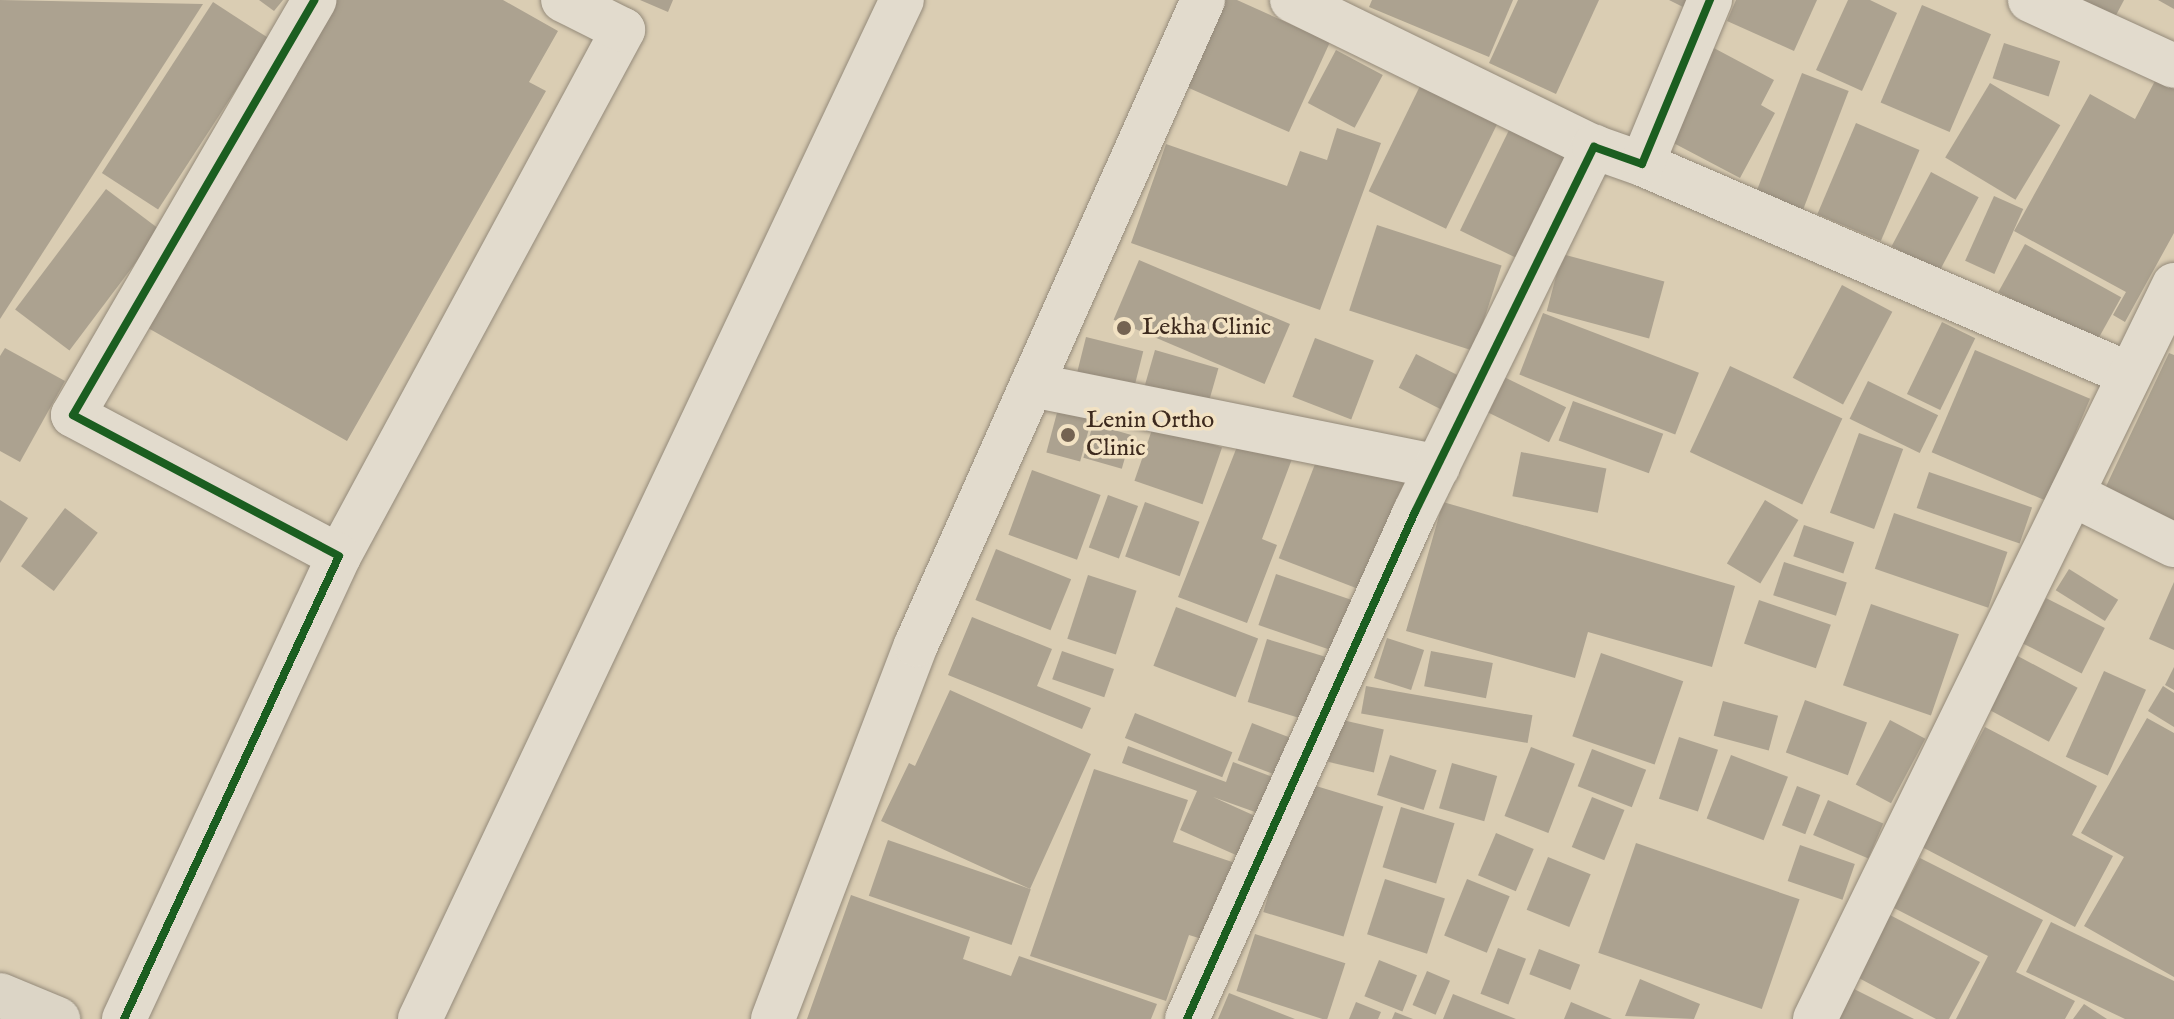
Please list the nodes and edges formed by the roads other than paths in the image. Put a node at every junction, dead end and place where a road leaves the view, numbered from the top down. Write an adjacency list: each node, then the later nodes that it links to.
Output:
1 (315, 0): 17 (street)
2 (563, 0): 17 (street)
3 (902, 0): 21 (street)
4 (1203, 0): 13 (street)
5 (1292, 0): 9 (street)
6 (1710, 0): 10 (street)
7 (2030, 0): 8 (street)
8 (2174, 66)
9 (1594, 147): 10 (street); 14 (street)
10 (1642, 164): 12 (street)
11 (2174, 285): 12 (street)
12 (2129, 374): 15 (street)
13 (1032, 385): 14 (street); 22 (street)
14 (1438, 467): 23 (street)
15 (2072, 494): 16 (street); 24 (street)
16 (2174, 545)
17 (339, 556): 20 (street)
18 (0, 995): 19 (main road)
19 (58, 1019)
20 (124, 1019)
21 (420, 1019)
22 (773, 1019)
23 (1187, 1019)
24 (1815, 1019)

